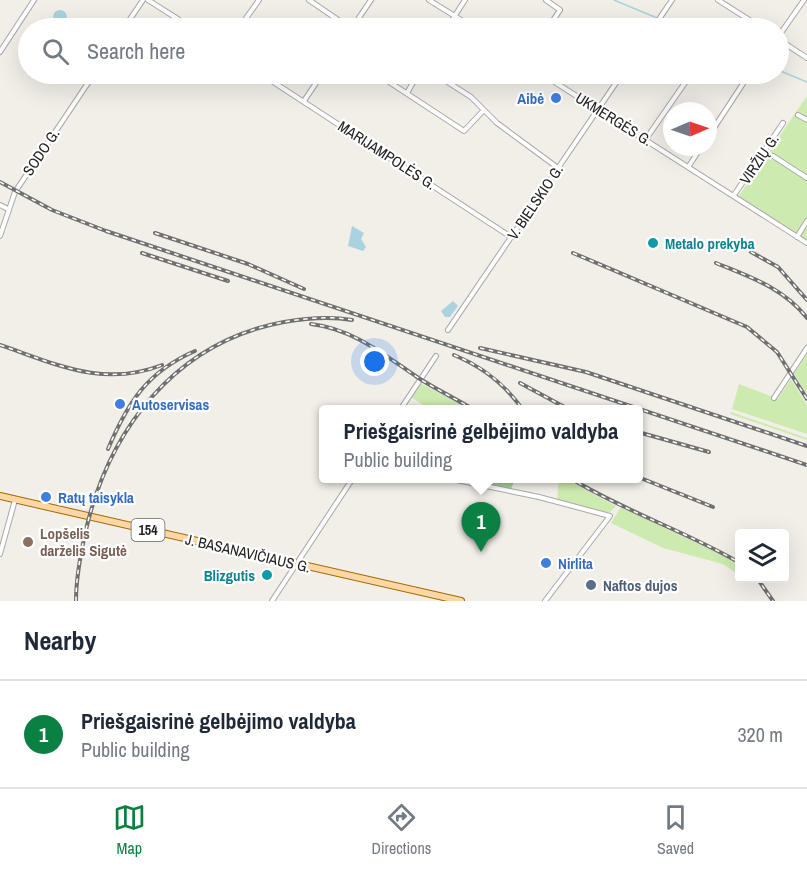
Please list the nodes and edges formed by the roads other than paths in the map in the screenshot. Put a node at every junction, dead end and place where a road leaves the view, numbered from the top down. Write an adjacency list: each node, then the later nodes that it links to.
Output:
1 (34, 0): 14 (street)
2 (143, 0): 15 (street)
3 (148, 0): 16 (street)
4 (259, 0): 17 (street)
5 (309, 0): 18 (street)
6 (371, 0): 19 (street)
7 (429, 0): 13 (street)
8 (465, 0): 13 (street)
9 (546, 0): 21 (street)
10 (672, 0): 22 (street)
11 (718, 0): 23 (street)
12 (804, 0): 24 (street)
13 (455, 16): 20 (street)
14 (22, 18)
15 (131, 18)
16 (176, 18)
17 (246, 18)
18 (336, 18)
19 (358, 18)
20 (458, 18)
21 (555, 18)
22 (660, 18)
23 (746, 18)
24 (789, 22)
25 (18, 24): 27 (street)
26 (789, 46): 28 (street)
27 (0, 52)
28 (807, 58)
29 (87, 84): 55 (street, SODO G.)
30 (277, 84): 40 (street, MARIJAMPOLĖS G.)
31 (315, 84): 40 (street)
32 (393, 84): 39 (street)
33 (412, 84): 39 (street)
34 (451, 84): 42 (street)
35 (559, 84): 41 (street, UKMERGĖS G.)
36 (615, 84): 41 (street, V. BIELSKIO G.)
37 (684, 84): 47 (street)
38 (743, 84): 45 (street)
39 (407, 93): 42 (street)
40 (304, 101): 58 (street, MARIJAMPOLĖS G.)
41 (598, 109): 47 (street, UKMERGĖS G.); 51 (street, V. BIELSKIO G.)
42 (483, 111): 51 (street)
43 (798, 115): 44 (street)
44 (807, 120)
45 (717, 123)
46 (783, 123): 53 (street, VIRŽIŲ G.)
47 (646, 139): 50 (street, UKMERGĖS G.)
48 (695, 156): 50 (street)
49 (773, 156): 52 (street)
50 (689, 166): 53 (street, UKMERGĖS G.)
51 (558, 168): 58 (street, V. BIELSKIO G.)
52 (807, 178)
53 (734, 195): 59 (street, UKMERGĖS G.)
54 (0, 204): 55 (street)
55 (9, 209): 57 (street, SODO G.)
56 (807, 221): 59 (street)
57 (0, 236)
58 (512, 237): 61 (street, V. BIELSKIO G.)
59 (798, 237): 60 (street, UKMERGĖS G.)
60 (807, 243)
61 (448, 330)
62 (807, 348): 64 (street)
63 (436, 356): 65 (street)
64 (774, 398)
65 (403, 405)
66 (350, 483): 71 (street)
67 (471, 483): 75 (street)
68 (0, 496): 69 (main road, J. BASANAVIČIAUS G. / 154)
69 (15, 500): 70 (street); 71 (main road, J. BASANAVIČIAUS G. / 154)
70 (0, 554)
71 (296, 563): 72 (main road, J. BASANAVIČIAUS G. / 154); 73 (street)
72 (430, 598): 74 (main road, J. BASANAVIČIAUS G. / 154)
73 (272, 601)
74 (461, 601)
75 (545, 601)

